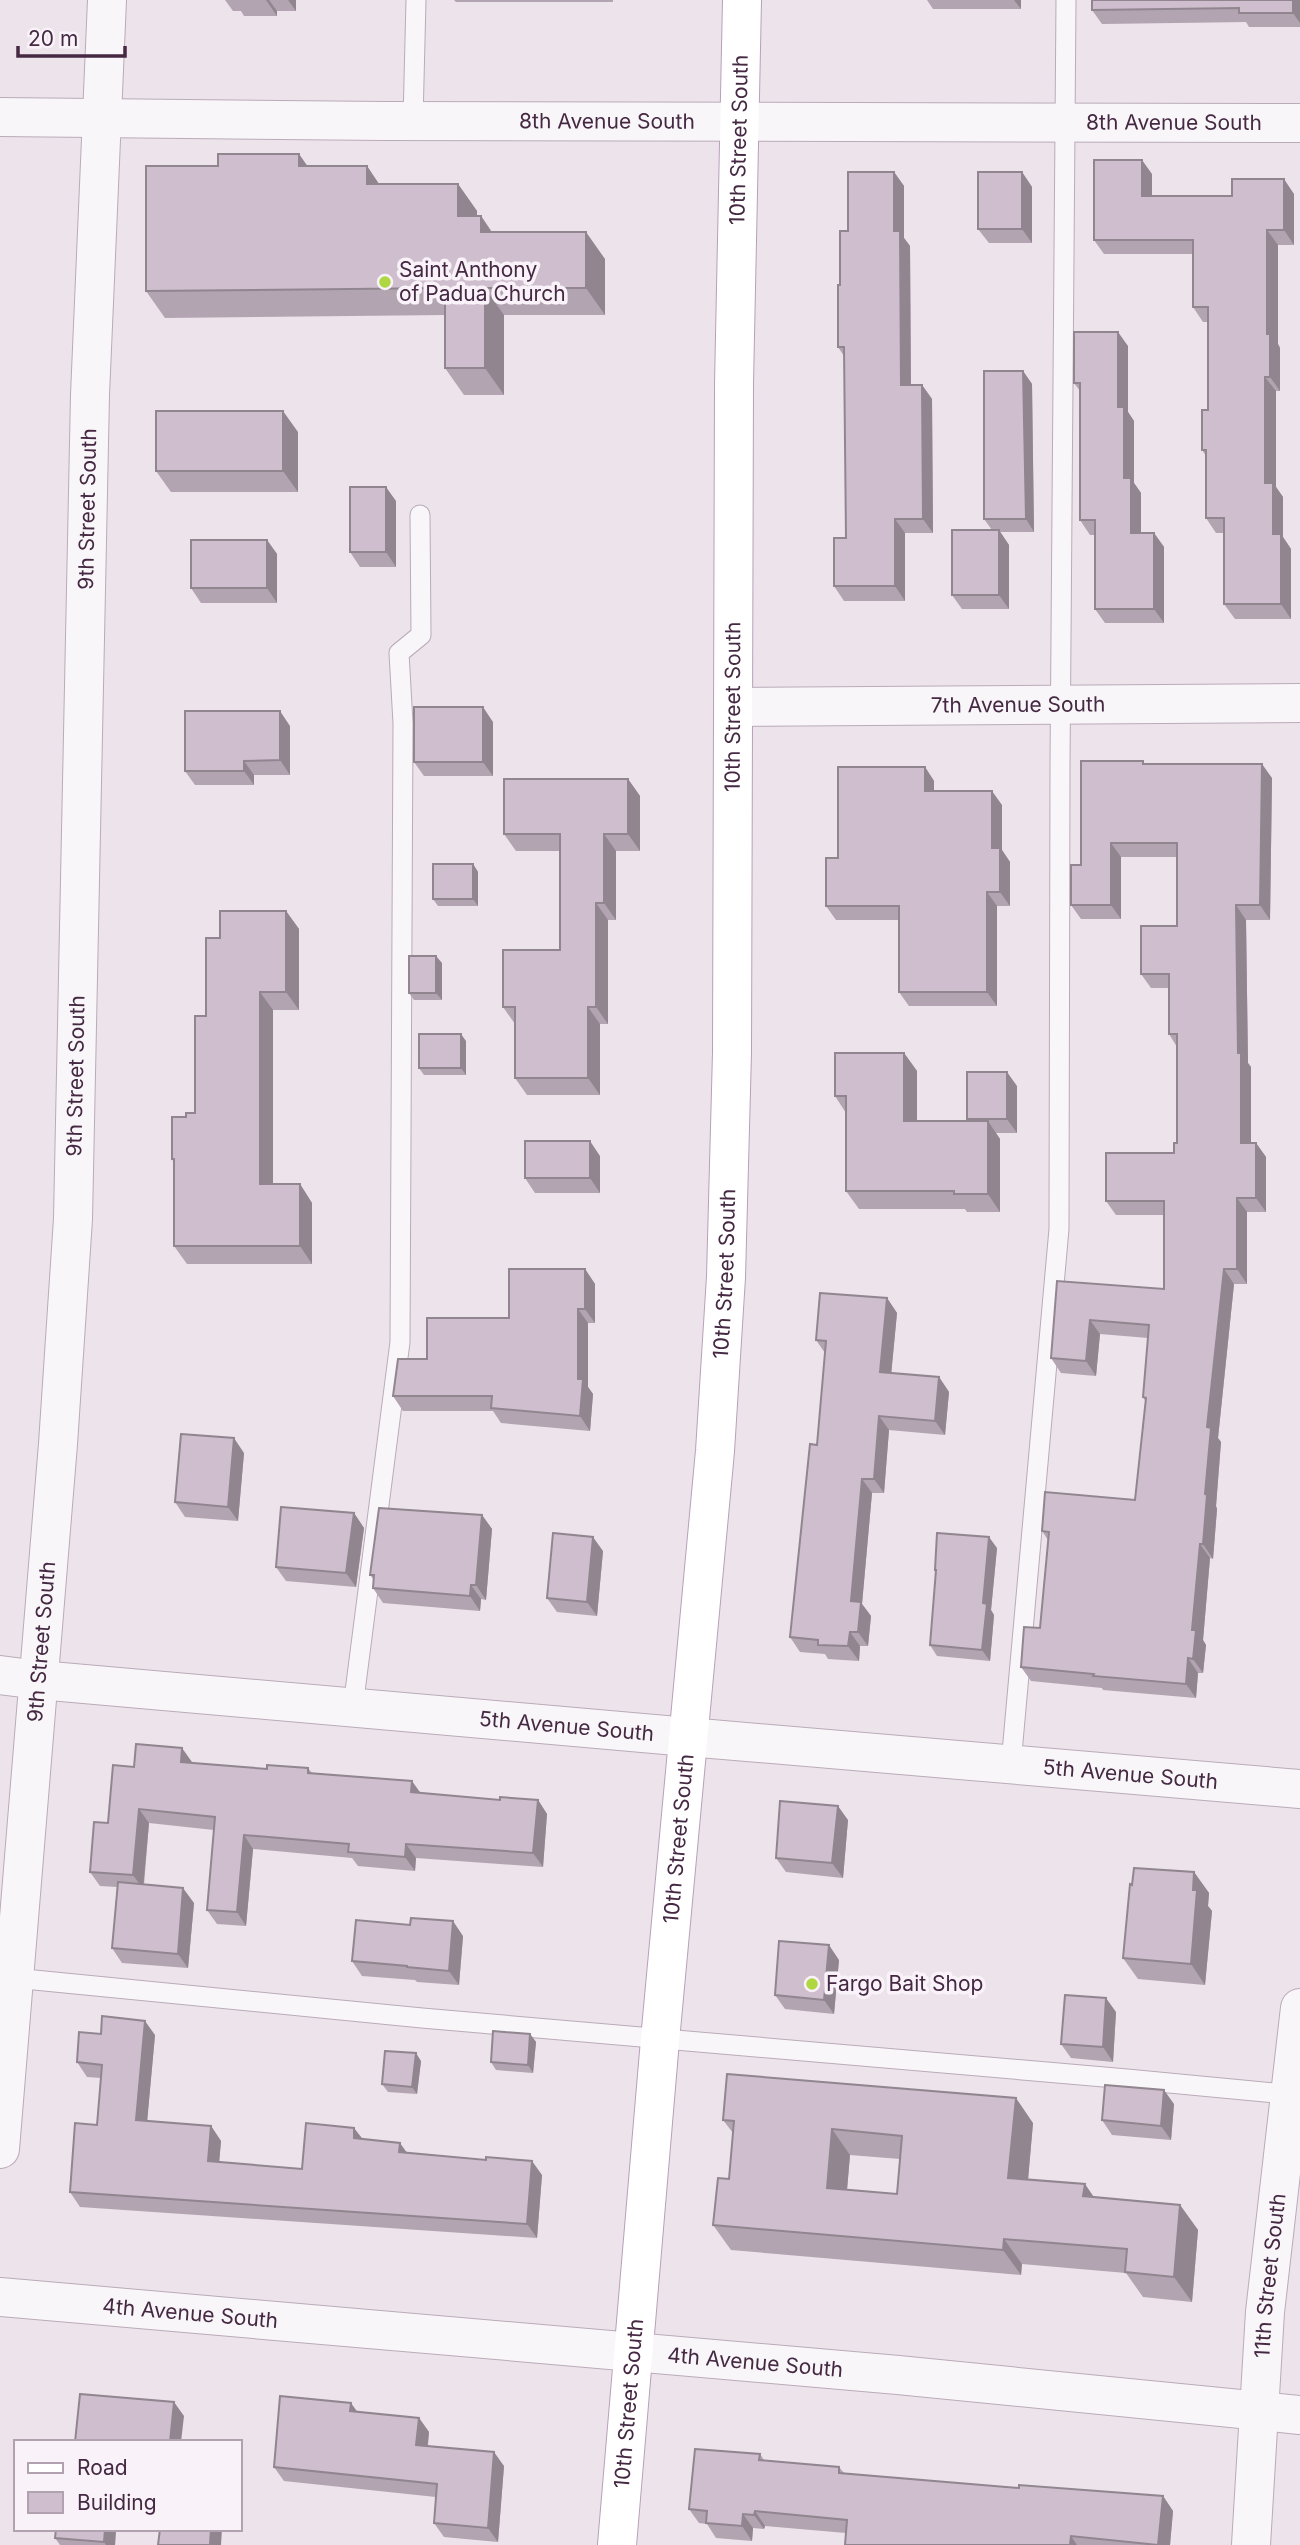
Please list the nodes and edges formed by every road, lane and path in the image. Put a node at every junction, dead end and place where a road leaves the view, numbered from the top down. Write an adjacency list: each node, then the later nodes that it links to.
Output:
1 (107, 0): 6 (street, 9th Street South)
2 (416, 0): 7 (lane)
3 (741, 0): 8 (main road, 10th Street South)
4 (1066, 0): 9 (lane)
5 (0, 117): 6 (street, 8th Avenue South)
6 (101, 118): 7 (street, 8th Avenue South); 16 (street, 9th Street South)
7 (412, 121): 8 (street, 8th Avenue South)
8 (739, 122): 9 (street, 8th Avenue South); 14 (main road, 10th Street South)
9 (1064, 123): 10 (street, 8th Avenue South); 13 (lane)
10 (1300, 123)
11 (420, 515): 17 (lane)
12 (1300, 703): 13 (street, 7th Avenue South)
13 (1060, 705): 14 (street, 7th Avenue South); 19 (lane)
14 (734, 707): 18 (main road, 10th Street South)
15 (0, 1675): 16 (street, 5th Avenue South)
16 (39, 1681): 17 (street, 5th Avenue South); 21 (street, 9th Street South)
17 (354, 1707): 18 (street, 5th Avenue South)
18 (688, 1737): 19 (street, 5th Avenue South); 23 (main road, 10th Street South)
19 (1011, 1764): 20 (street, 5th Avenue South)
20 (1300, 1789)
21 (14, 1978): 23 (lane); 25 (street, 9th Street South)
22 (1300, 2008): 24 (street, 11th Street South)
23 (660, 2040): 24 (lane); 27 (main road, 10th Street South)
24 (1295, 2095): 28 (street, 11th Street South)
25 (0, 2149)
26 (0, 2297): 27 (street, 4th Avenue South)
27 (634, 2352): 28 (street, 4th Avenue South); 30 (main road, 10th Street South)
28 (1259, 2412): 29 (street, 4th Avenue South); 31 (street, 11th Street South)
29 (1300, 2415)
30 (617, 2545)
31 (1251, 2545)

